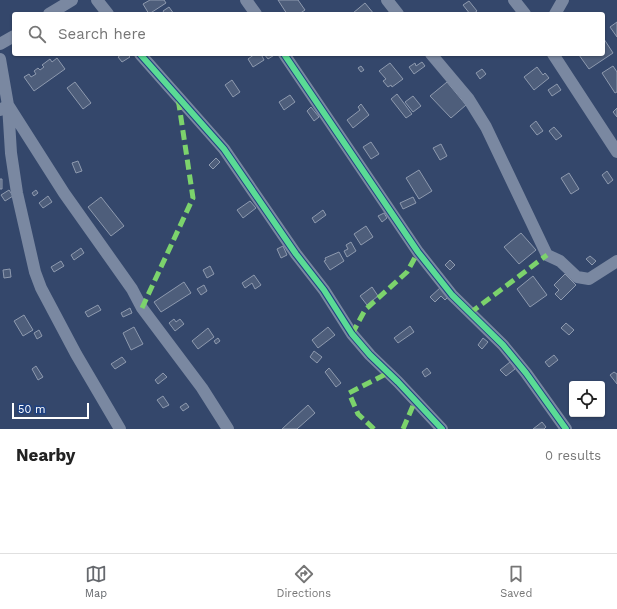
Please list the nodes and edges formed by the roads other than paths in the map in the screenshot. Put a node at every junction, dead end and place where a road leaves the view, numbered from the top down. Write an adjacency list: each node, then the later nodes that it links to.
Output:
1 (72, 0): 7 (street)
2 (97, 0): 8 (street)
3 (246, 0): 9 (street)
4 (387, 0): 10 (street)
5 (514, 0): 11 (street)
6 (563, 0): 12 (street)
7 (52, 12)
8 (106, 12)
9 (255, 12)
10 (396, 12)
11 (523, 12)
12 (556, 12)
13 (12, 37): 14 (street)
14 (0, 44)
15 (142, 56): 25 (street)
16 (285, 56): 26 (street)
17 (434, 56): 22 (street)
18 (554, 56): 21 (street)
19 (0, 59): 20 (street)
20 (4, 108): 23 (street); 24 (street)
21 (617, 152)
22 (617, 261)
23 (120, 429)
24 (228, 429)
25 (442, 429)
26 (566, 429)

